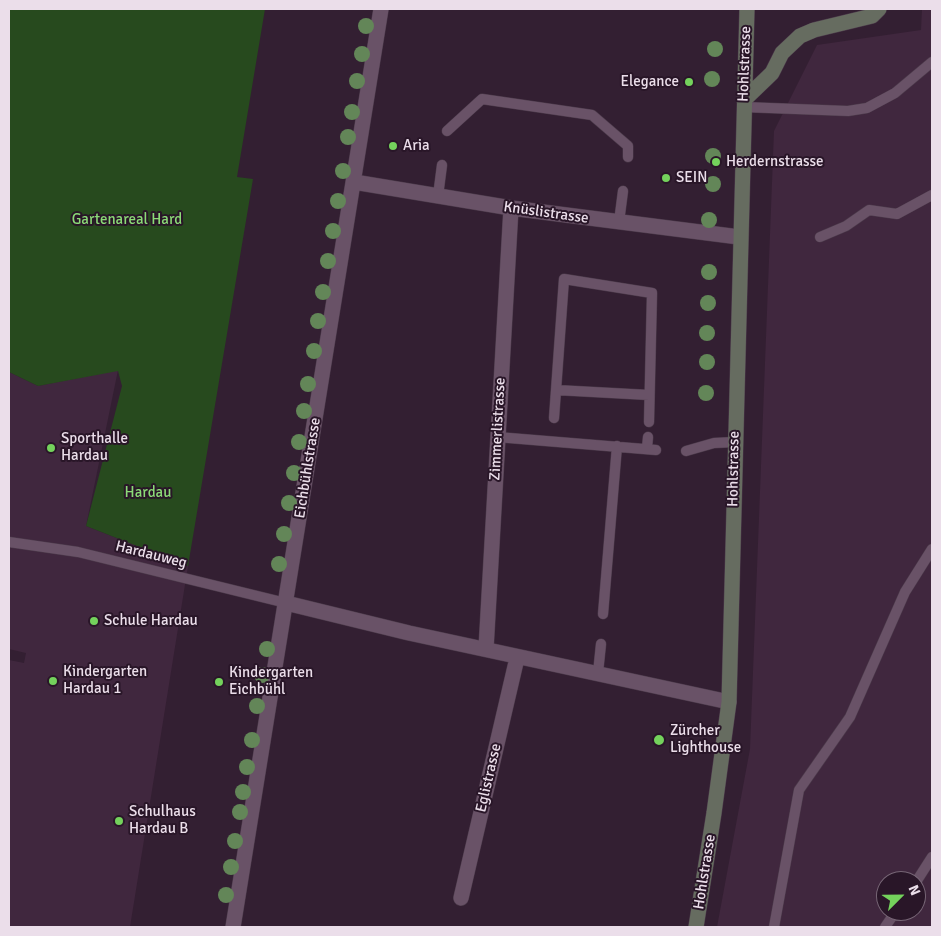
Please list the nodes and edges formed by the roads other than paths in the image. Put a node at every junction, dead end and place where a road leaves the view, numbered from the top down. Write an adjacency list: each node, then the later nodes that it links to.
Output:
1 (381, 9): 9 (street, Eichbühlstrasse)
2 (747, 9): 5 (street, Hohlstrasse)
3 (879, 9): 5 (street)
4 (932, 62): 5 (lane)
5 (743, 104): 15 (street, Hohlstrasse)
6 (447, 131): 7 (lane)
7 (628, 157)
8 (442, 165): 12 (lane)
9 (354, 182): 12 (street, Knüslistrasse); 28 (street, Eichbühlstrasse)
10 (623, 191): 14 (lane)
11 (932, 195): 16 (lane)
12 (438, 196): 13 (street, Knüslistrasse)
13 (512, 208): 14 (street, Knüslistrasse); 21 (street, Zimmerlistrasse)
14 (625, 223): 15 (street, Knüslistrasse)
15 (739, 237): 23 (street, Hohlstrasse)
16 (820, 237)
17 (556, 390): 18 (lane); 18 (lane); 19 (lane)
18 (649, 395): 20 (lane)
19 (554, 418)
20 (648, 422)
21 (497, 437): 24 (lane); 31 (street, Zimmerlistrasse)
22 (648, 437): 24 (lane)
23 (734, 442): 25 (lane); 34 (street, Hohlstrasse)
24 (617, 446): 29 (lane)
25 (686, 451)
26 (9, 542): 28 (lane, Hardauweg)
27 (932, 548): 40 (lane)
28 (286, 603): 31 (street); 38 (street, Eichbühlstrasse)
29 (603, 614)
30 (601, 644): 33 (lane)
31 (486, 649): 32 (street)
32 (517, 658): 33 (street); 37 (street, Eglistrasse)
33 (598, 673): 34 (street)
34 (728, 702): 39 (street, Hohlstrasse)
35 (932, 857): 36 (lane)
36 (923, 871)
37 (461, 898)
38 (233, 927)
39 (696, 927)
40 (774, 927)

